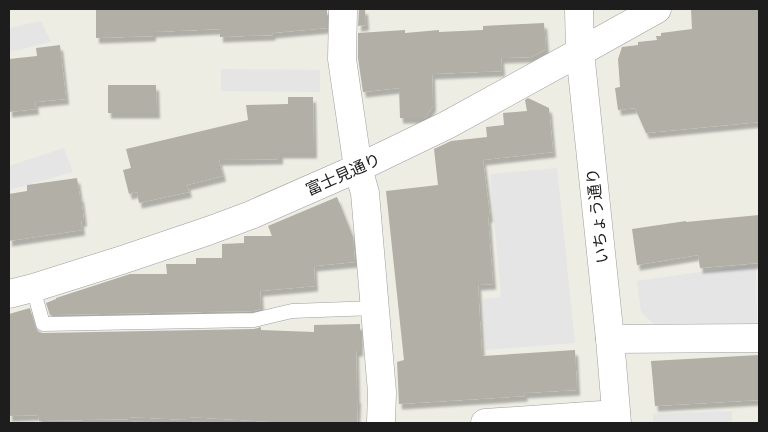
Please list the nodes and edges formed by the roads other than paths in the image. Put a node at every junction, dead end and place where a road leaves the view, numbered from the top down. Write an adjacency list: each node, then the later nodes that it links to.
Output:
1 (343, 9): 5 (street)
2 (579, 9): 4 (street, いちょう通り)
3 (657, 9): 4 (street, 富士見通り)
4 (580, 52): 5 (street, 富士見通り); 9 (street, いちょう通り)
5 (358, 168): 6 (street, 富士見通り); 7 (street)
6 (21, 291): 7 (lane)
7 (375, 308): 11 (street)
8 (759, 338): 9 (street)
9 (610, 339): 10 (street, いちょう通り)
10 (617, 419): 12 (street)
11 (381, 423)
12 (485, 423)

